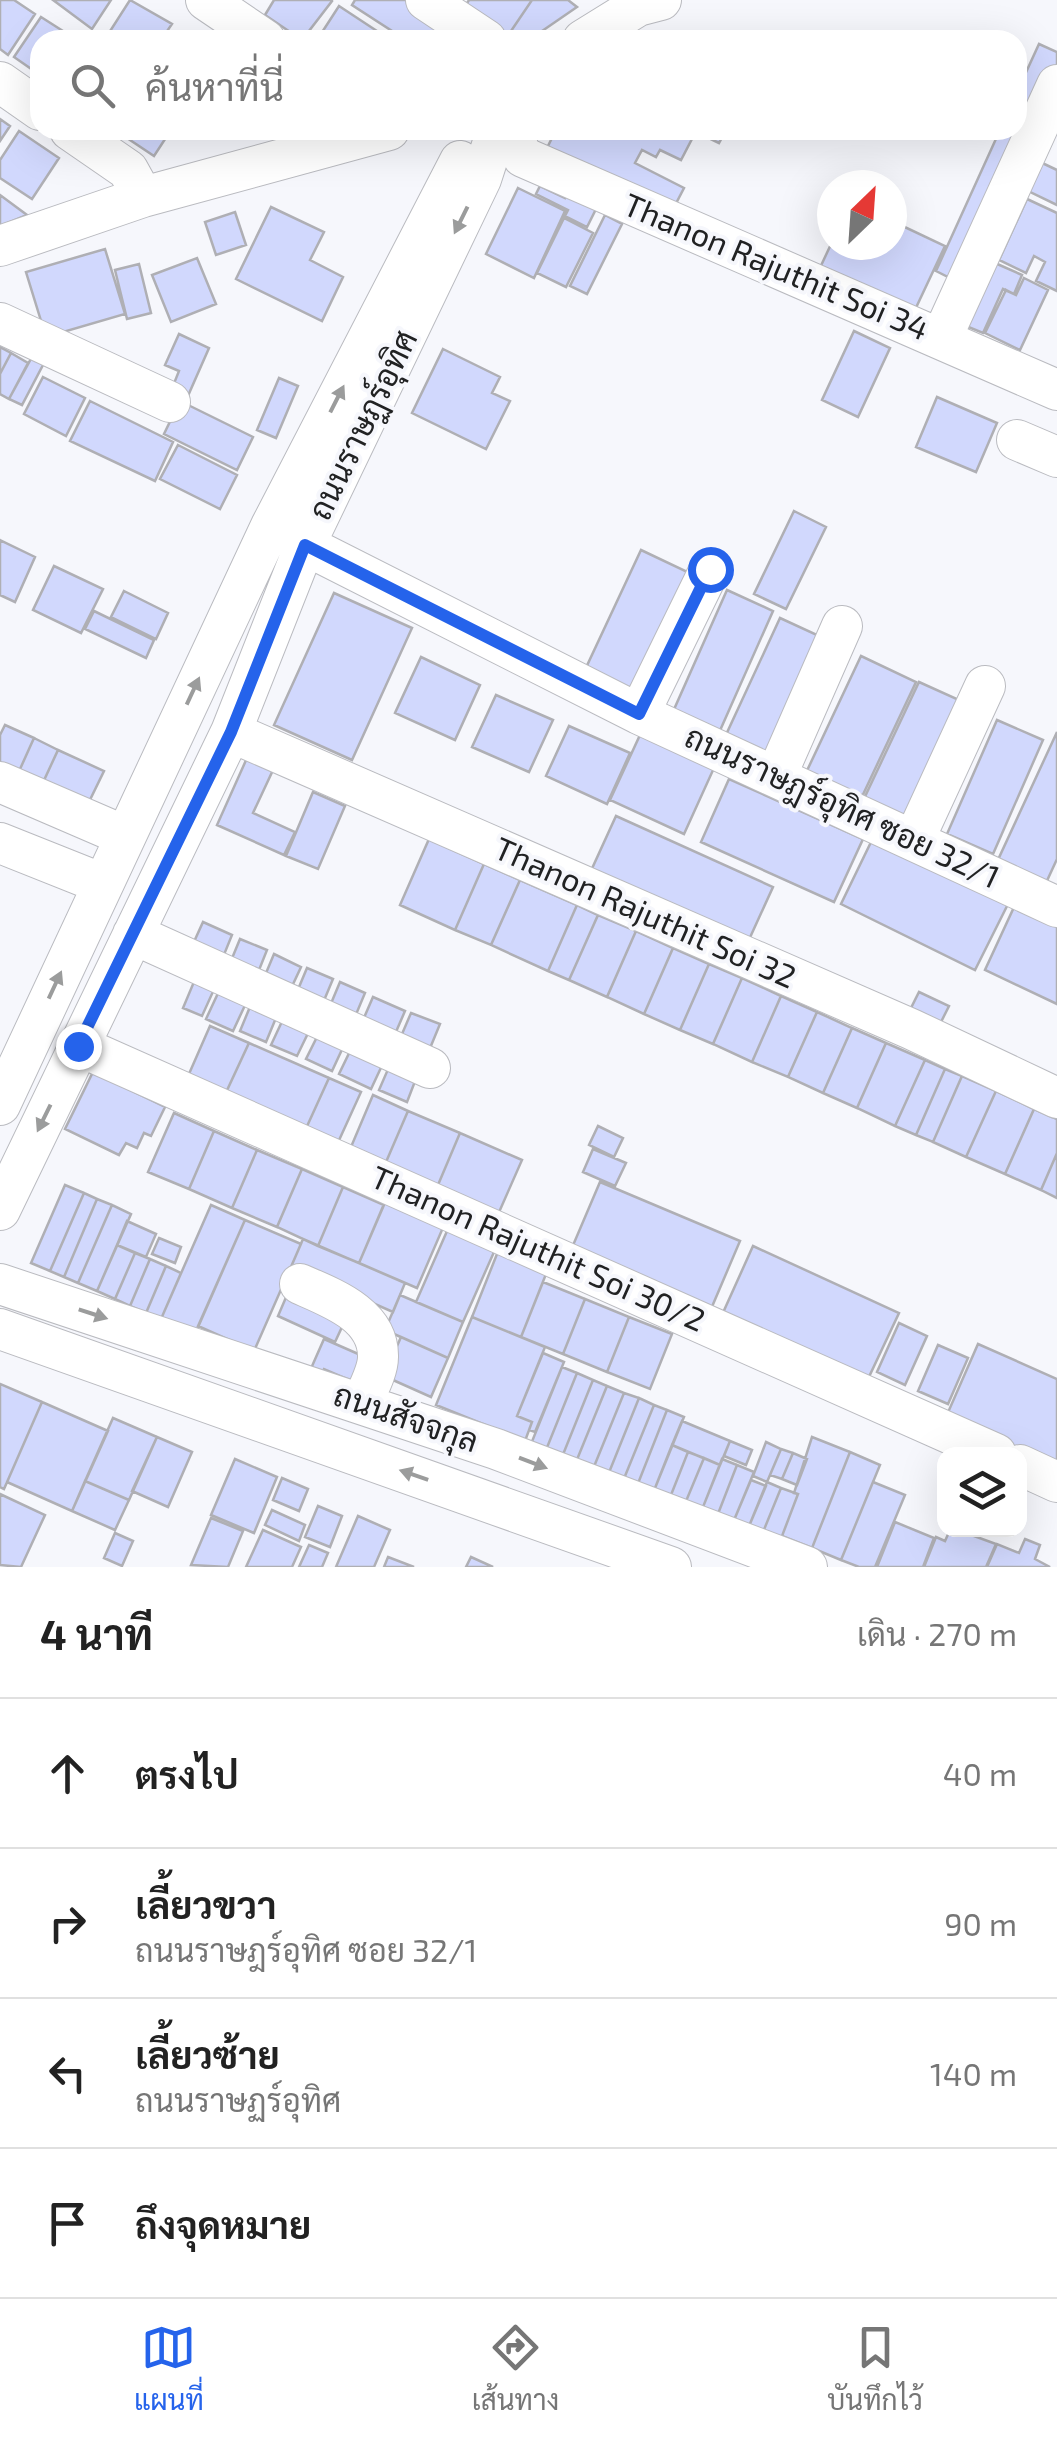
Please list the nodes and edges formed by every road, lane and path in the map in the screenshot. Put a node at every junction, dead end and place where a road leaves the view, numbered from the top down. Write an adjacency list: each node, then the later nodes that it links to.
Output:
1 (206, 0): 4 (street)
2 (426, 0): 5 (street)
3 (646, 2): 6 (street)
4 (250, 30)
5 (471, 30)
6 (600, 30)
7 (0, 82): 9 (street)
8 (1057, 85): 18 (street)
9 (30, 103)
10 (84, 140): 15 (street)
11 (344, 140): 15 (street)
12 (470, 140): 31 (street, ถนนราษฏร์อุทิศ, one-way to 12)
13 (494, 140): 23 (street, ถนนราษฏร์อุทิศ, one-way to 23)
14 (514, 140): 18 (street, Thanon Rajuthit Soi 34)
15 (143, 198): 16 (street)
16 (0, 246)
17 (0, 323): 20 (street)
18 (942, 337): 19 (street, Thanon Rajuthit Soi 34)
19 (1057, 390)
20 (170, 402)
21 (1017, 440): 22 (street)
22 (1057, 458)
23 (305, 545): 27 (street, ถนนราษฎร์อุทิศ ซอย 32/1); 28 (street, ถนนราษฏร์อุทิศ)
24 (710, 569): 27 (street)
25 (842, 626): 29 (street)
26 (985, 686): 32 (street)
27 (639, 714): 29 (street, ถนนราษฎร์อุทิศ ซอย 32/1)
28 (231, 732): 36 (street, ถนนราษฏร์อุทิศ); 39 (street, Thanon Rajuthit Soi 32)
29 (777, 774): 32 (street, ถนนราษฎร์อุทิศ ซอย 32/1)
30 (0, 782): 31 (street)
31 (125, 836): 34 (street, ถนนราษฏร์อุทิศ)
32 (914, 840): 35 (street, ถนนราษฎร์อุทิศ ซอย 32/1)
33 (0, 843): 34 (street)
34 (102, 884): 40 (street, ถนนราษฏร์อุทิศ, one-way to 34)
35 (1056, 903)
36 (133, 934): 37 (street, ถนนราษฏร์อุทิศ); 38 (street)
37 (78, 1046): 41 (street, ถนนราษฏร์อุทิศ, one-way to 41); 46 (street, Thanon Rajuthit Soi 30/2)
38 (430, 1068)
39 (1057, 1098)
40 (0, 1106)
41 (0, 1210)
42 (0, 1284): 45 (street, ถนนสัจจกุล, one-way to 45)
43 (300, 1284): 45 (street)
44 (0, 1329): 49 (street, ถนนสัจจกุล, one-way to 44)
45 (362, 1403): 50 (street, ถนนสัจจกุล, one-way to 50)
46 (980, 1447)
47 (1027, 1468): 48 (street)
48 (1057, 1482)
49 (670, 1567)
50 (807, 1567)

